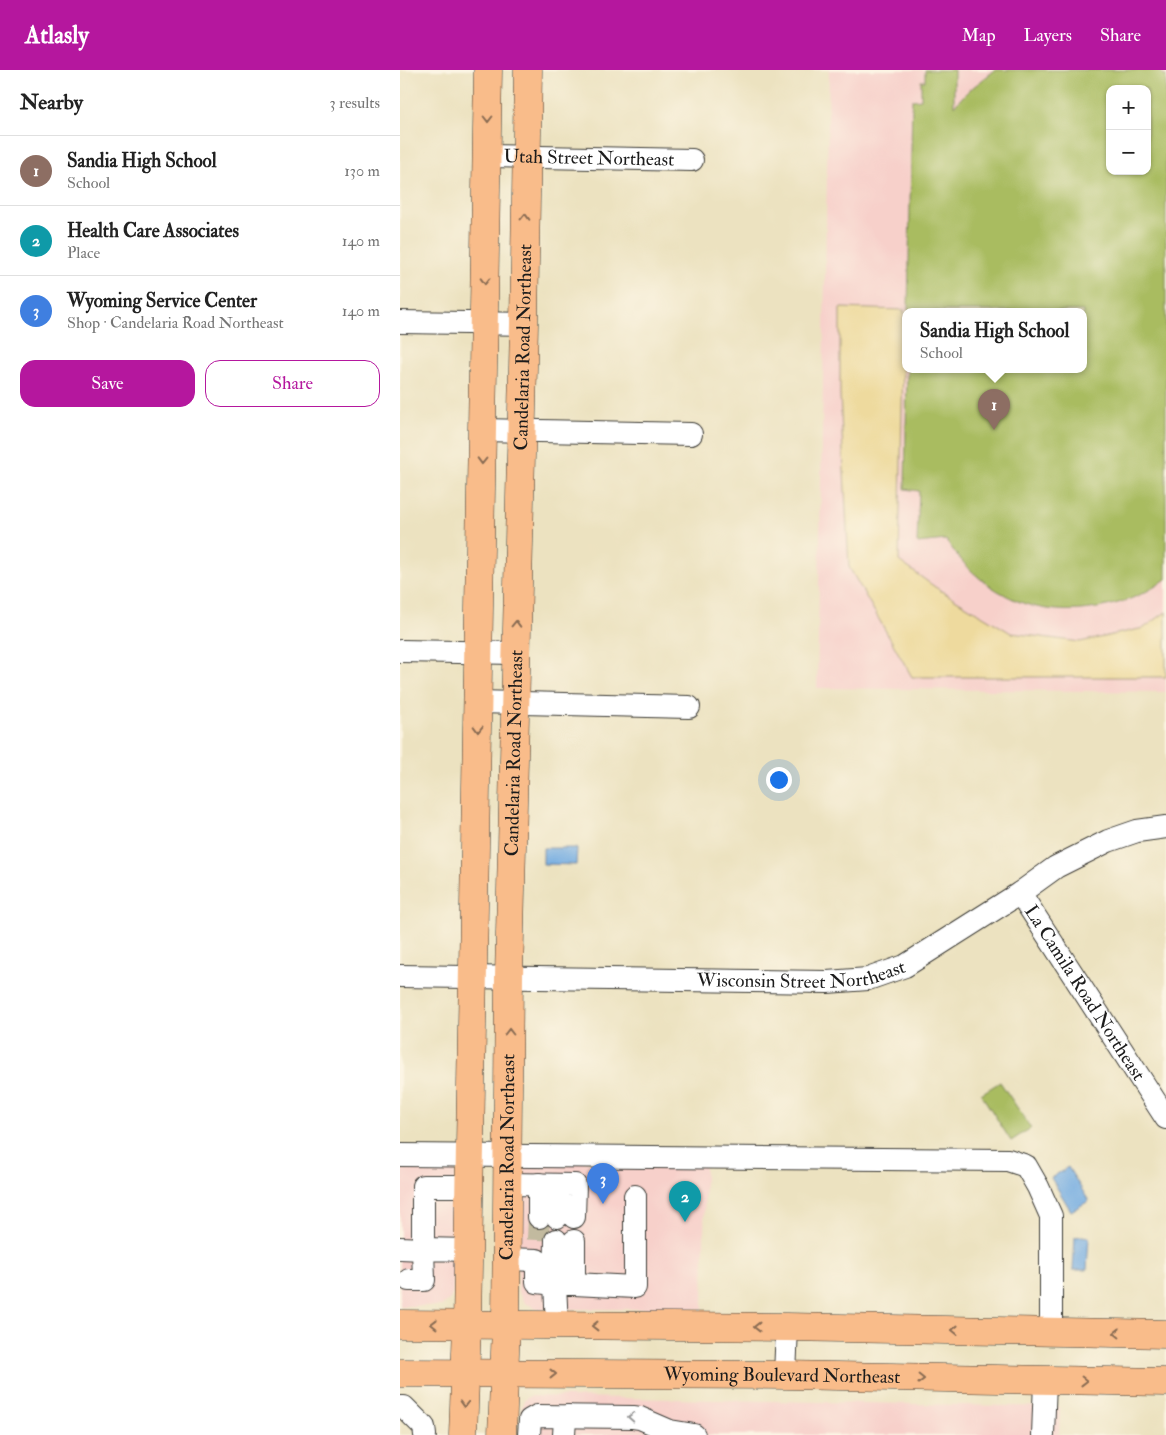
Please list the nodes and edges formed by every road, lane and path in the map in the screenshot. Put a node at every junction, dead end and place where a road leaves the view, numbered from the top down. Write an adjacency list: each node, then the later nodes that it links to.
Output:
1 (488, 70): 3 (main road, Candelaria Road Northeast, one-way to 3)
2 (528, 70): 4 (main road, Candelaria Road Northeast)
3 (487, 156): 4 (street, Utah Street Northeast); 7 (main road, Candelaria Road Northeast, one-way to 7)
4 (526, 157): 5 (street, Utah Street Northeast); 8 (main road, Candelaria Road Northeast, one-way to 4)
5 (692, 160)
6 (400, 322): 7 (street)
7 (484, 323): 8 (street); 9 (main road, Candelaria Road Northeast)
8 (524, 324): 10 (main road, Candelaria Road Northeast)
9 (483, 430): 10 (street); 13 (main road, Candelaria Road Northeast, one-way to 13)
10 (522, 431): 11 (street); 14 (main road, Candelaria Road Northeast, one-way to 10)
11 (691, 434)
12 (400, 651): 13 (street)
13 (479, 652): 14 (street); 15 (main road, Candelaria Road Northeast)
14 (516, 653): 16 (main road, Candelaria Road Northeast)
15 (479, 702): 16 (street); 21 (main road, Candelaria Road Northeast, one-way to 21)
16 (515, 703): 17 (street); 22 (main road, Candelaria Road Northeast)
17 (689, 707)
18 (1166, 827): 19 (street, Wisconsin Street Northeast)
19 (1020, 893): 22 (street, Wisconsin Street Northeast); 23 (street, La Camila Road Northeast)
20 (400, 976): 21 (street, Wisconsin Street Northeast)
21 (473, 976): 22 (street, Wisconsin Street Northeast); 25 (main road, Candelaria Road Northeast)
22 (509, 977): 26 (main road, Candelaria Road Northeast, one-way to 22)
23 (1166, 1118)
24 (400, 1155): 25 (street)
25 (470, 1156): 26 (street); 29 (main road, Candelaria Road Northeast)
26 (508, 1156): 27 (main road, Candelaria Road Northeast); 43 (street)
27 (508, 1184): 28 (street); 35 (main road, Candelaria Road Northeast)
28 (548, 1184): 28 (street)
29 (470, 1186): 33 (street); 34 (main road, Candelaria Road Northeast)
30 (635, 1196): 37 (street)
31 (551, 1245): 35 (street); 37 (street); 37 (street)
32 (400, 1248): 33 (street)
33 (423, 1248): 34 (street); 36 (street)
34 (469, 1250): 39 (main road, Candelaria Road Northeast)
35 (506, 1260): 40 (main road, Candelaria Road Northeast)
36 (409, 1280)
37 (564, 1284): 41 (street)
38 (400, 1324): 39 (main road, one-way to 38)
39 (467, 1325): 40 (main road); 46 (main road, Candelaria Road Northeast)
40 (506, 1325): 41 (main road); 47 (main road, Candelaria Road Northeast)
41 (557, 1326): 42 (main road, one-way to 41)
42 (787, 1327): 43 (main road, one-way to 42); 48 (street)
43 (1050, 1332): 44 (main road, one-way to 43)
44 (1166, 1334)
45 (400, 1373): 46 (main road, Wyoming Boulevard Northeast)
46 (465, 1374): 47 (main road, Wyoming Boulevard Northeast); 54 (main road, Candelaria Road Northeast, one-way to 54)
47 (504, 1374): 48 (main road, Wyoming Boulevard Northeast, one-way to 48); 55 (main road, Candelaria Road Northeast)
48 (785, 1375): 49 (main road, Wyoming Boulevard Northeast, one-way to 49)
49 (1045, 1381): 50 (main road, Wyoming Boulevard Northeast, one-way to 50); 58 (street)
50 (1166, 1382)
51 (400, 1407): 53 (street)
52 (554, 1426): 56 (street); 57 (street, one-way to 52)
53 (425, 1435)
54 (463, 1435)
55 (502, 1435)
56 (529, 1435)
57 (694, 1435)
58 (1043, 1435)

